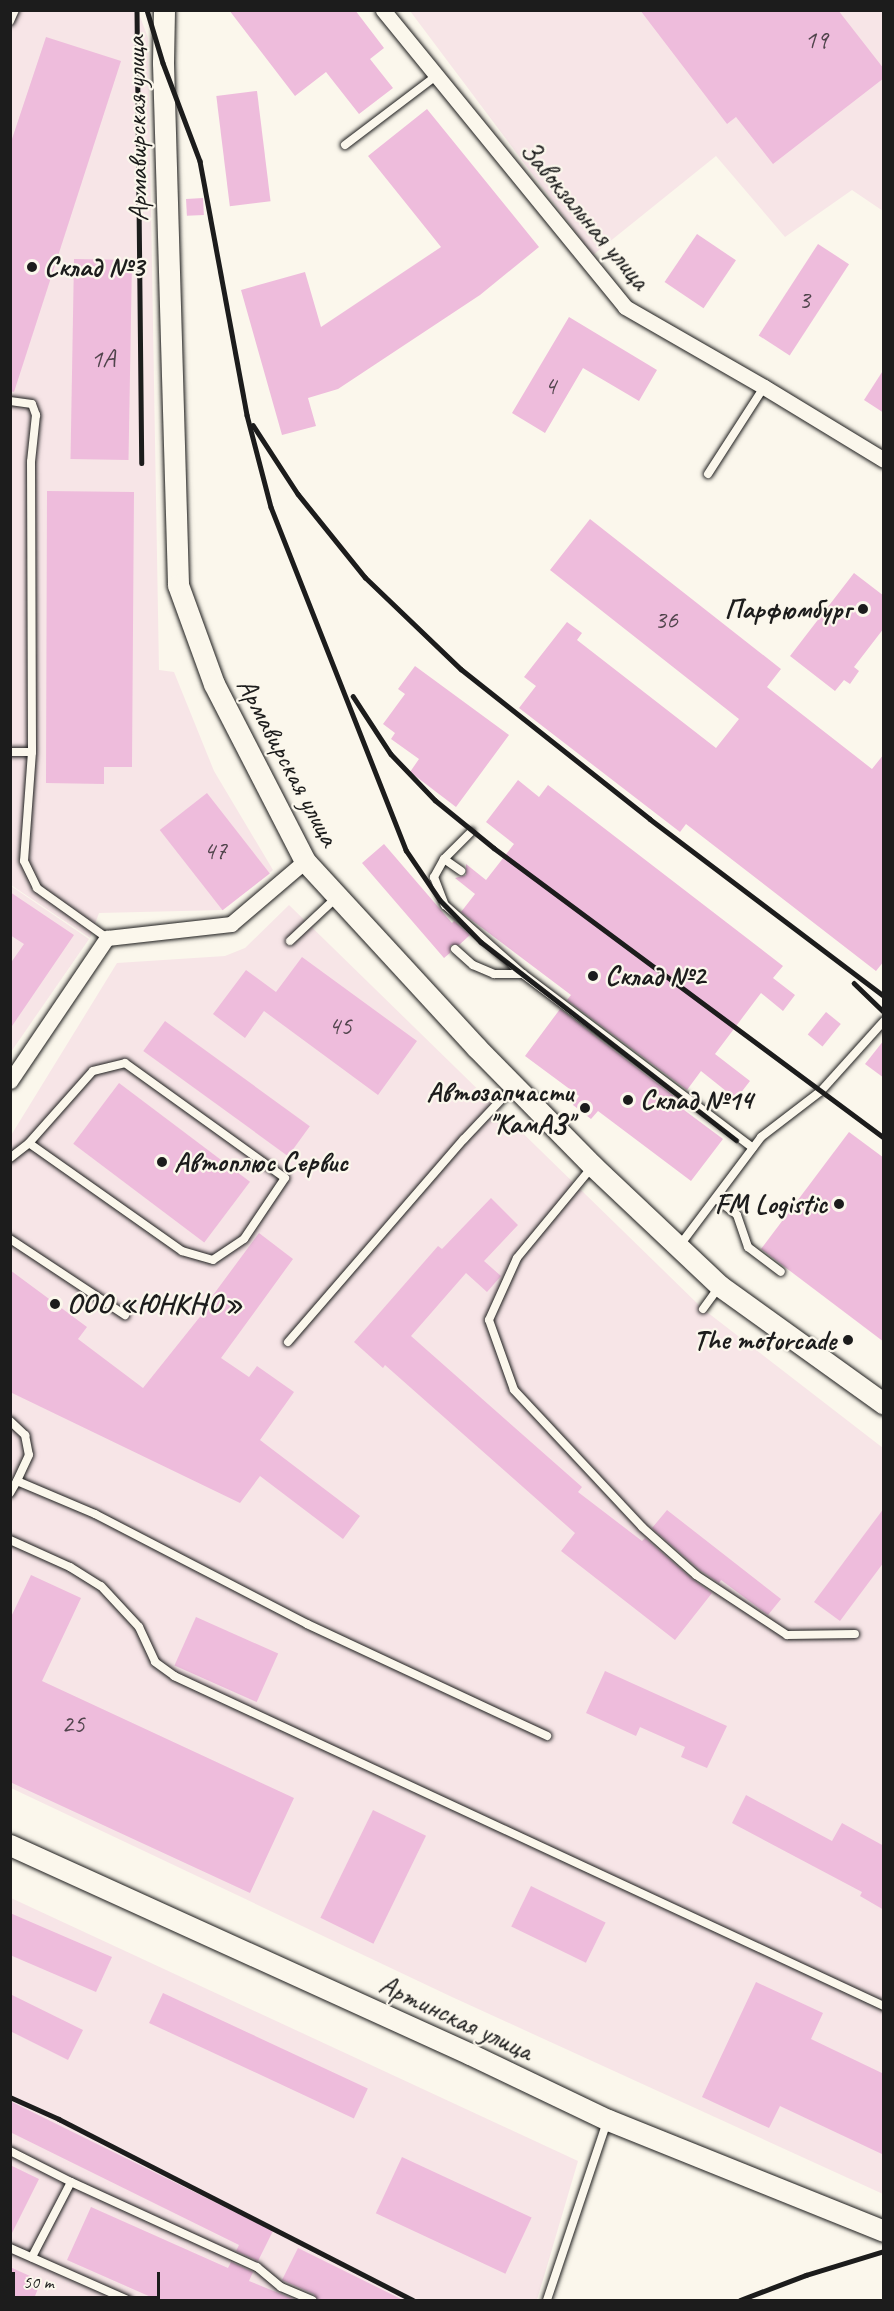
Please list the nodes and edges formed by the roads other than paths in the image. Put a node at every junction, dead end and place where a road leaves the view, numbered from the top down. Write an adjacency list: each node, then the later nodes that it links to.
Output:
1 (15, 10): 4 (lane)
2 (164, 10): 15 (main road, Армавирская улица)
3 (383, 10): 5 (street, Завокзальная улица)
4 (10, 21)
5 (436, 76): 6 (lane); 7 (street, Завокзальная улица)
6 (345, 145)
7 (764, 387): 9 (street, Завокзальная улица); 10 (lane)
8 (10, 401): 12 (lane)
9 (884, 460)
10 (708, 474)
11 (10, 752): 12 (lane)
12 (32, 752): 18 (lane)
13 (471, 832): 14 (lane)
14 (444, 859): 16 (lane); 21 (lane)
15 (305, 861): 17 (main road, Армавирская улица); 18 (street)
16 (461, 871)
17 (338, 896): 19 (lane); 24 (main road, Армавирская улица)
18 (107, 938): 23 (street)
19 (290, 942)
20 (455, 949): 21 (lane)
21 (523, 975): 26 (lane)
22 (884, 1021): 26 (lane)
23 (10, 1081)
24 (515, 1085): 28 (main road, Армавирская улица); 36 (lane)
25 (29, 1143): 25 (lane); 27 (lane)
26 (753, 1148): 29 (lane)
27 (10, 1158)
28 (593, 1166): 31 (main road, Армавирская улица); 42 (lane)
29 (716, 1198): 31 (lane); 32 (lane)
30 (10, 1239): 35 (lane)
31 (677, 1248): 33 (main road, Армавирская улица)
32 (781, 1272)
33 (720, 1286): 34 (lane); 37 (main road, Армавирская улица)
34 (703, 1309)
35 (125, 1315)
36 (288, 1342)
37 (884, 1404)
38 (10, 1421): 39 (lane)
39 (17, 1481): 40 (lane); 43 (lane)
40 (10, 1493)
41 (10, 1540): 45 (lane)
42 (855, 1634)
43 (548, 1736)
44 (10, 1845): 46 (main road, Артинская улица)
45 (884, 2006)
46 (608, 2120): 49 (main road, Артинская улица); 54 (lane)
47 (10, 2151): 48 (lane)
48 (71, 2182): 51 (lane); 53 (lane)
49 (884, 2231)
50 (10, 2248): 51 (lane)
51 (32, 2257): 52 (lane)
52 (128, 2301)
53 (312, 2301)
54 (547, 2301)

